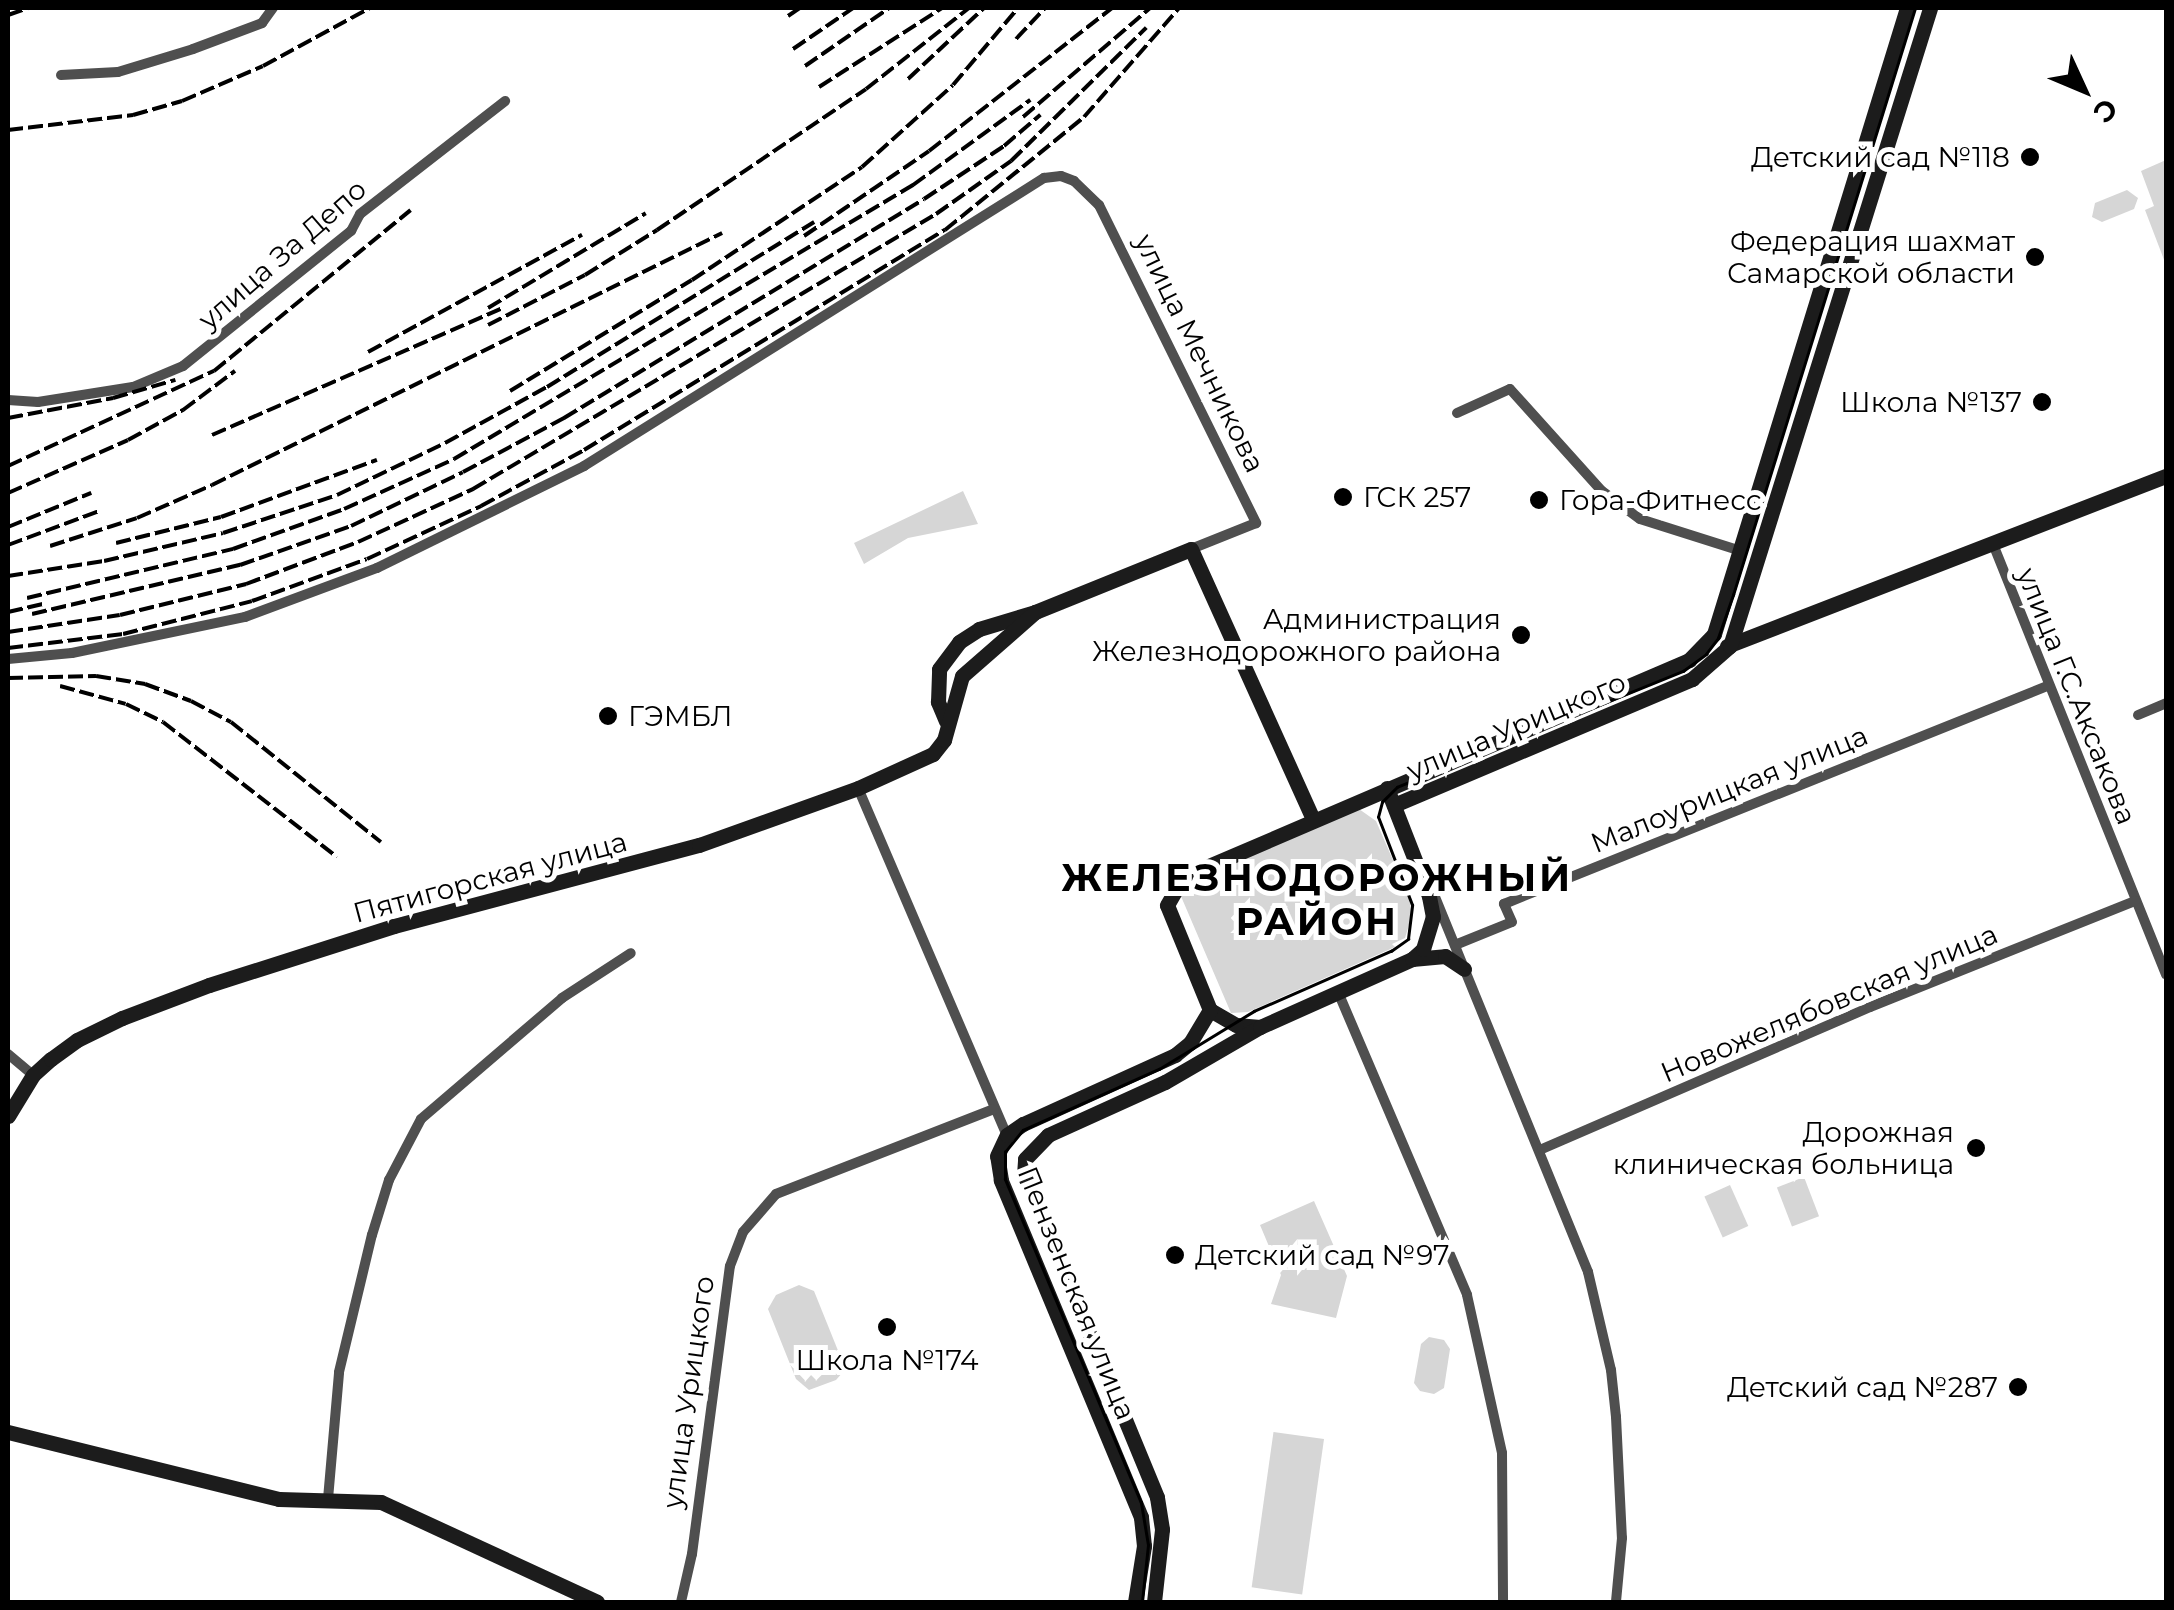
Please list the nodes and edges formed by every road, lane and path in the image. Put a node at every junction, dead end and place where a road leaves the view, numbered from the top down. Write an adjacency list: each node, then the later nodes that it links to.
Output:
1 (273, 8): 4 (street)
2 (1907, 8): 11 (main road)
3 (1930, 8): 14 (main road)
4 (62, 75)
5 (505, 101): 6 (street, улица За Депо)
6 (8, 400)
7 (1457, 413): 11 (street)
8 (2166, 476): 9 (main road)
9 (1993, 544): 13 (main road); 18 (street, улица Г.С.Аксакова)
10 (1191, 550): 12 (main road); 16 (street, улица Мечникова); 25 (main road)
11 (1741, 551): 15 (main road)
12 (1035, 612): 21 (main road, Пятигорская улица); 21 (main road)
13 (1794, 623): 14 (main road, улица Урицкого); 17 (main road)
14 (1731, 643): 15 (main road, улица Урицкого); 17 (main road, улица Урицкого)
15 (1695, 655): 23 (main road, улица Урицкого)
16 (8, 660)
17 (1704, 672): 24 (main road, улица Урицкого)
18 (2047, 686): 26 (street, улица Г.С.Аксакова); 27 (street, Малоурицкая улица)
19 (2166, 703): 20 (street)
20 (2138, 714)
21 (946, 721): 22 (main road, Пятигорская улица)
22 (858, 788): 36 (main road, Пятигорская улица); 37 (street, Пензенская улица)
23 (1387, 788): 24 (main road); 25 (main road, улица Урицкого)
24 (1395, 804): 27 (street); 29 (main road, улица Урицкого)
25 (1313, 819): 33 (main road, улица Урицкого)
26 (2135, 902): 31 (street, улица Г.С.Аксакова); 40 (street, Новожелябовская улица)
27 (1455, 946): 30 (street)
28 (631, 953): 43 (street)
29 (1412, 959): 30 (main road); 32 (main road)
30 (1464, 969): 40 (street)
31 (2166, 975)
32 (1338, 992): 34 (main road); 48 (street)
33 (1210, 1010): 34 (main road); 39 (main road)
34 (1260, 1027): 41 (main road)
35 (8, 1054): 36 (street)
36 (34, 1075): 38 (main road, Пятигорская улица)
37 (994, 1110): 39 (street, Пензенская улица); 45 (street, улица Урицкого)
38 (8, 1116)
39 (1007, 1135): 41 (main road); 46 (main road, Пензенская улица)
40 (1542, 1150): 49 (street)
41 (1025, 1159): 47 (main road, Пензенская улица)
42 (8, 1432): 43 (main road)
43 (328, 1499): 44 (main road)
44 (597, 1602)
45 (680, 1602)
46 (1135, 1602)
47 (1154, 1602)
48 (1503, 1602)
49 (1616, 1602)

